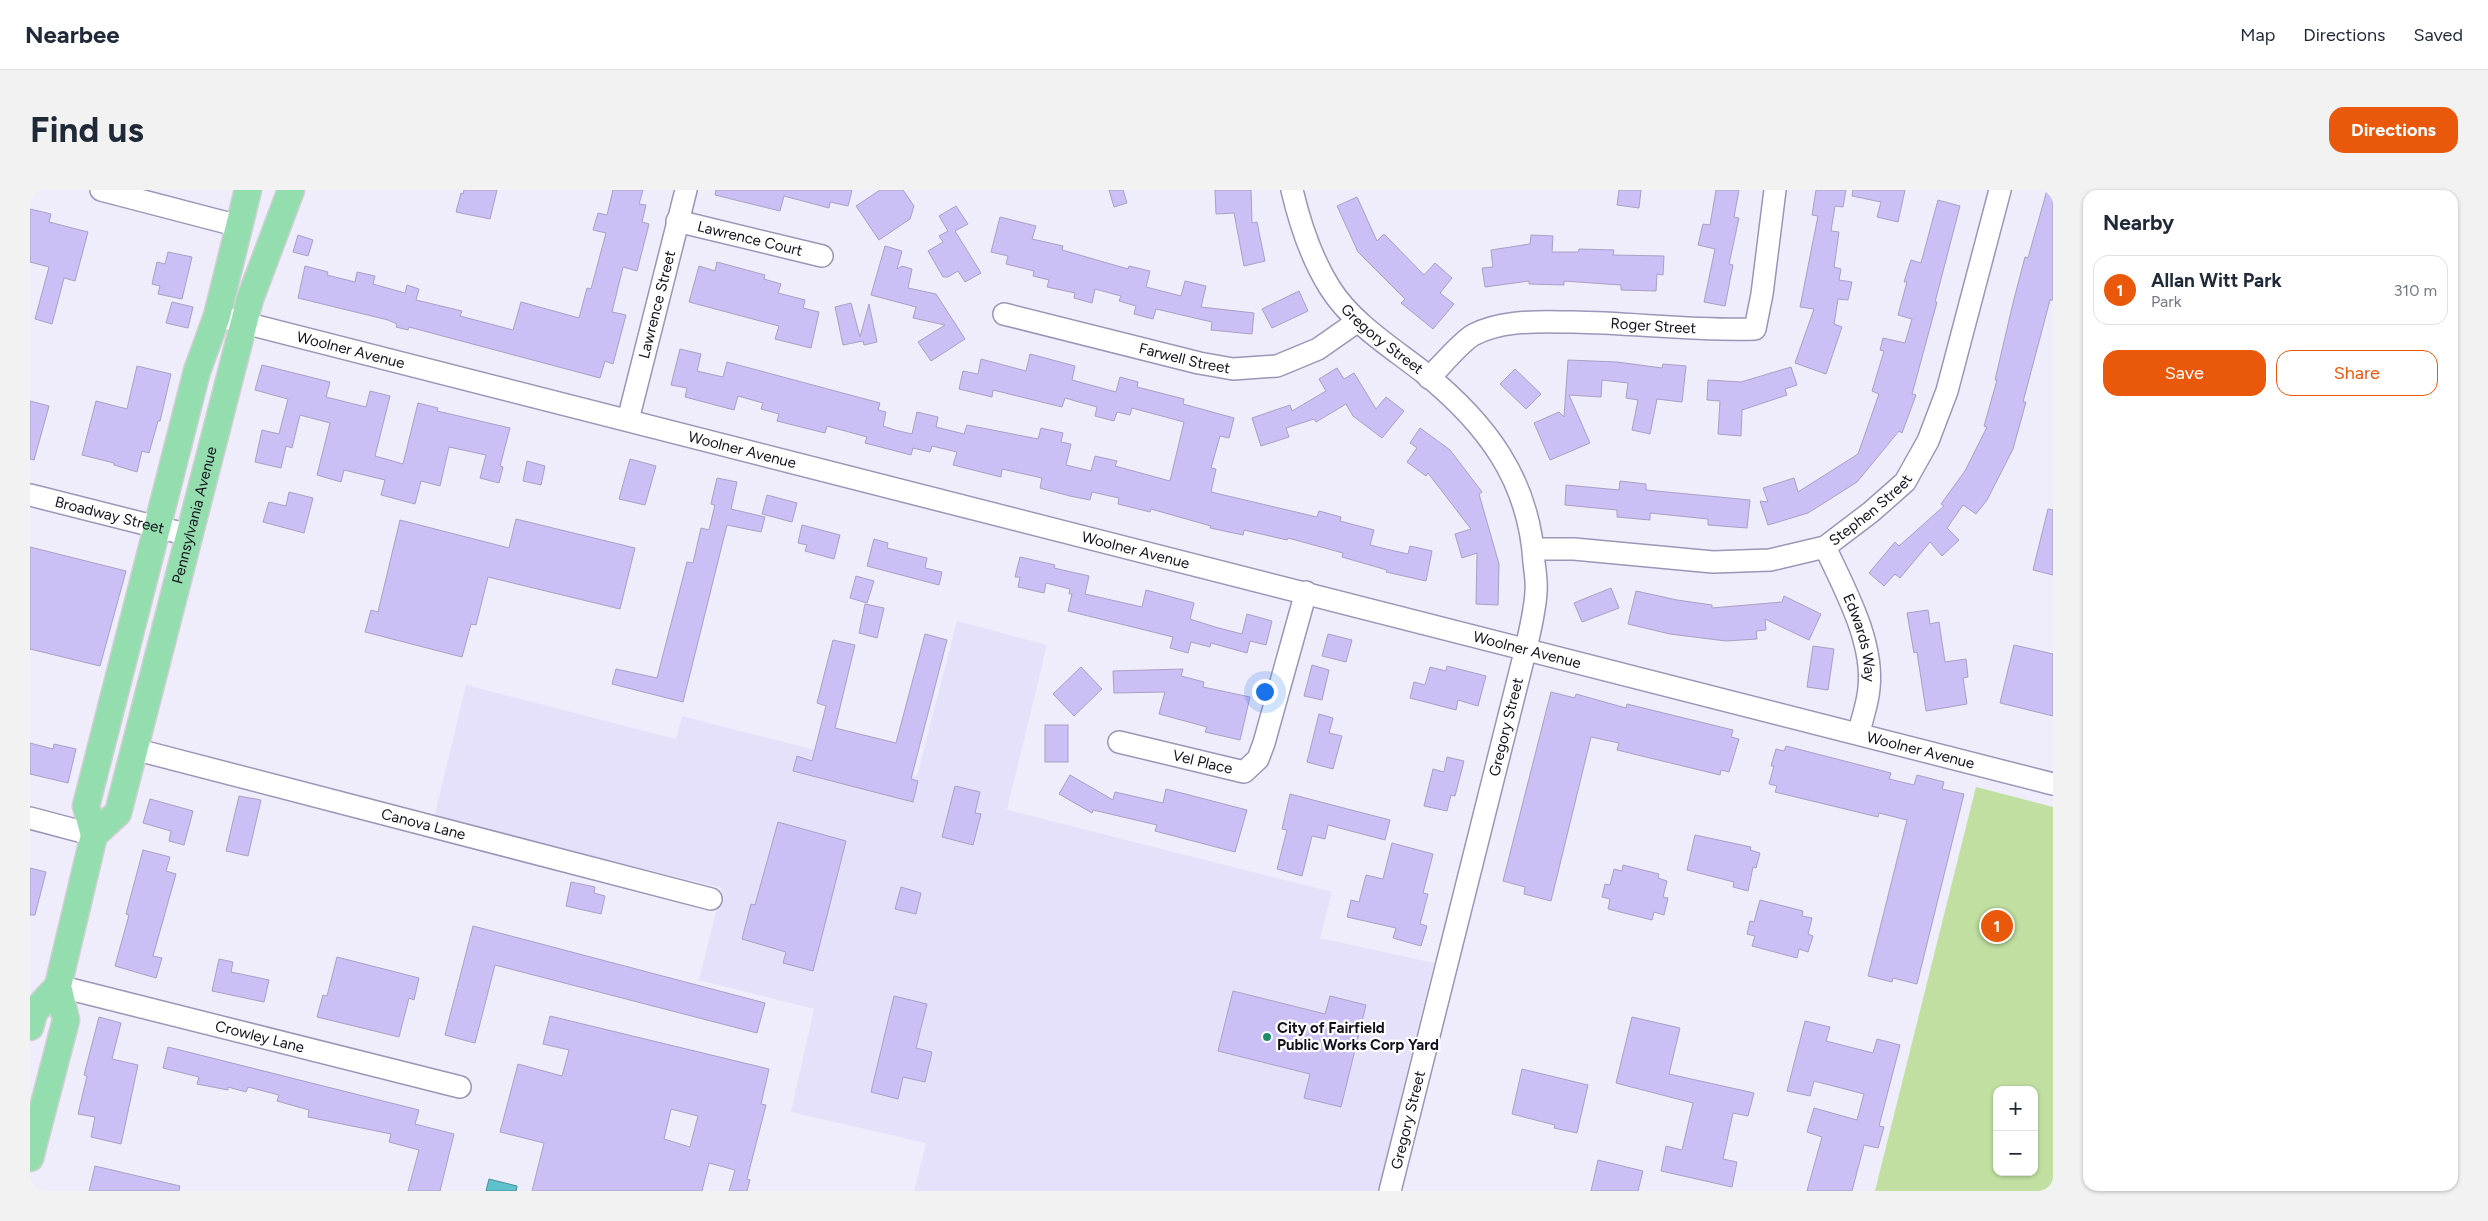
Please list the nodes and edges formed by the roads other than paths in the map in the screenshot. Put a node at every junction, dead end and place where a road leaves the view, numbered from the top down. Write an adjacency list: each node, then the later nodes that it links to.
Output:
1 (101, 190): 9 (street)
2 (248, 190): 9 (main road)
3 (291, 190): 14 (main road, Pennsylvania Avenue)
4 (686, 190): 8 (street, Lawrence Street)
5 (1292, 190): 13 (street, Gregory Street)
6 (1775, 190): 15 (street, Roger Street)
7 (2000, 190): 20 (street, Stephen Street)
8 (677, 221): 10 (street, Lawrence Court); 16 (street, Lawrence Street)
9 (239, 226): 12 (main road)
10 (822, 256)
11 (1004, 314): 13 (street, Farwell Street)
12 (217, 316): 14 (street, Woolner Avenue); 18 (main road)
13 (1358, 321): 15 (street, Gregory Street)
14 (244, 323): 16 (street, Woolner Avenue); 19 (main road, Pennsylvania Avenue)
15 (1429, 378): 21 (street, Gregory Street)
16 (628, 420): 22 (street, Woolner Avenue)
17 (30, 495): 18 (street, Broadway Street)
18 (158, 528): 19 (street, Broadway Street); 29 (main road)
19 (189, 535): 26 (main road, Pennsylvania Avenue)
20 (1825, 547): 21 (street, Stephen Street); 24 (street, Edwards Way)
21 (1534, 549): 23 (street, Gregory Street)
22 (1306, 592): 23 (street, Woolner Avenue); 25 (street, Vel Place)
23 (1526, 648): 24 (street, Woolner Avenue); 35 (street, Gregory Street)
24 (1859, 733): 27 (street, Woolner Avenue)
25 (1119, 742)
26 (134, 749): 29 (main road, Pennsylvania Avenue); 30 (street, Canova Lane)
27 (2053, 784)
28 (30, 818): 29 (street)
29 (94, 835): 31 (main road)
30 (711, 899)
31 (58, 986): 32 (main road); 33 (street, Crowley Lane); 34 (main road)
32 (30, 1027)
33 (460, 1087)
34 (32, 1141)
35 (1390, 1191)

